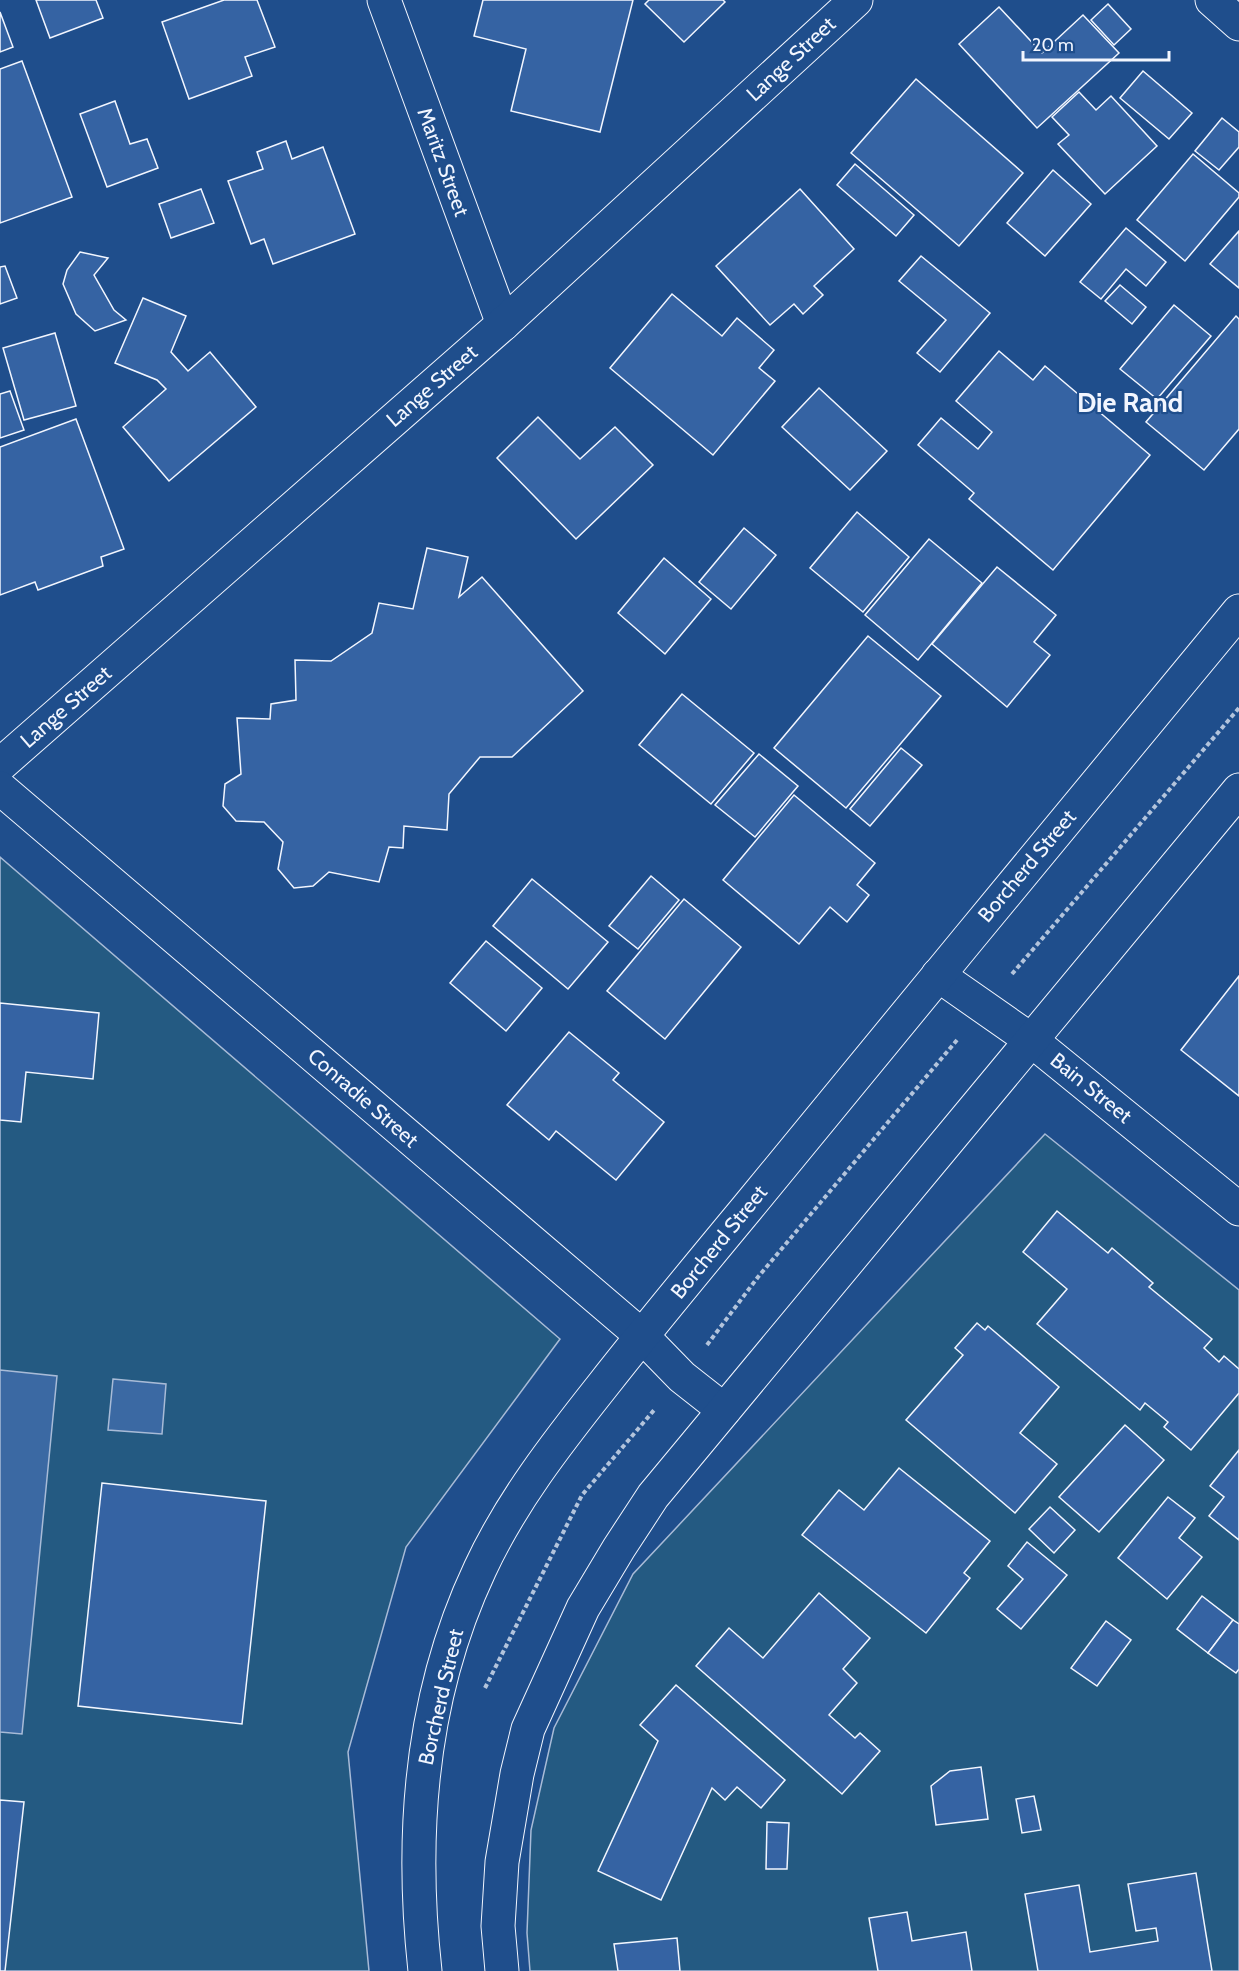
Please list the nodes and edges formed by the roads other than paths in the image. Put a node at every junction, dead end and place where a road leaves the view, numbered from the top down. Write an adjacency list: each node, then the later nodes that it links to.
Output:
1 (384, 0): 5 (main road, Maritz Street)
2 (856, 0): 5 (main road, Lange Street)
3 (1212, 0): 4 (main road)
4 (1239, 24)
5 (503, 324): 7 (main road, Lange Street)
6 (1239, 611): 10 (main road, Borcherd Street)
7 (0, 765)
8 (0, 788): 13 (main road, Conradie Street)
9 (1239, 790): 11 (main road)
10 (938, 975): 11 (main road, Bain Street); 13 (main road, Borcherd Street)
11 (1032, 1040): 12 (main road, Bain Street); 14 (main road)
12 (1239, 1209)
13 (642, 1336): 14 (main road, Conradie Street); 15 (main road, Borcherd Street)
14 (724, 1410): 16 (main road)
15 (425, 1971)
16 (502, 1971)

